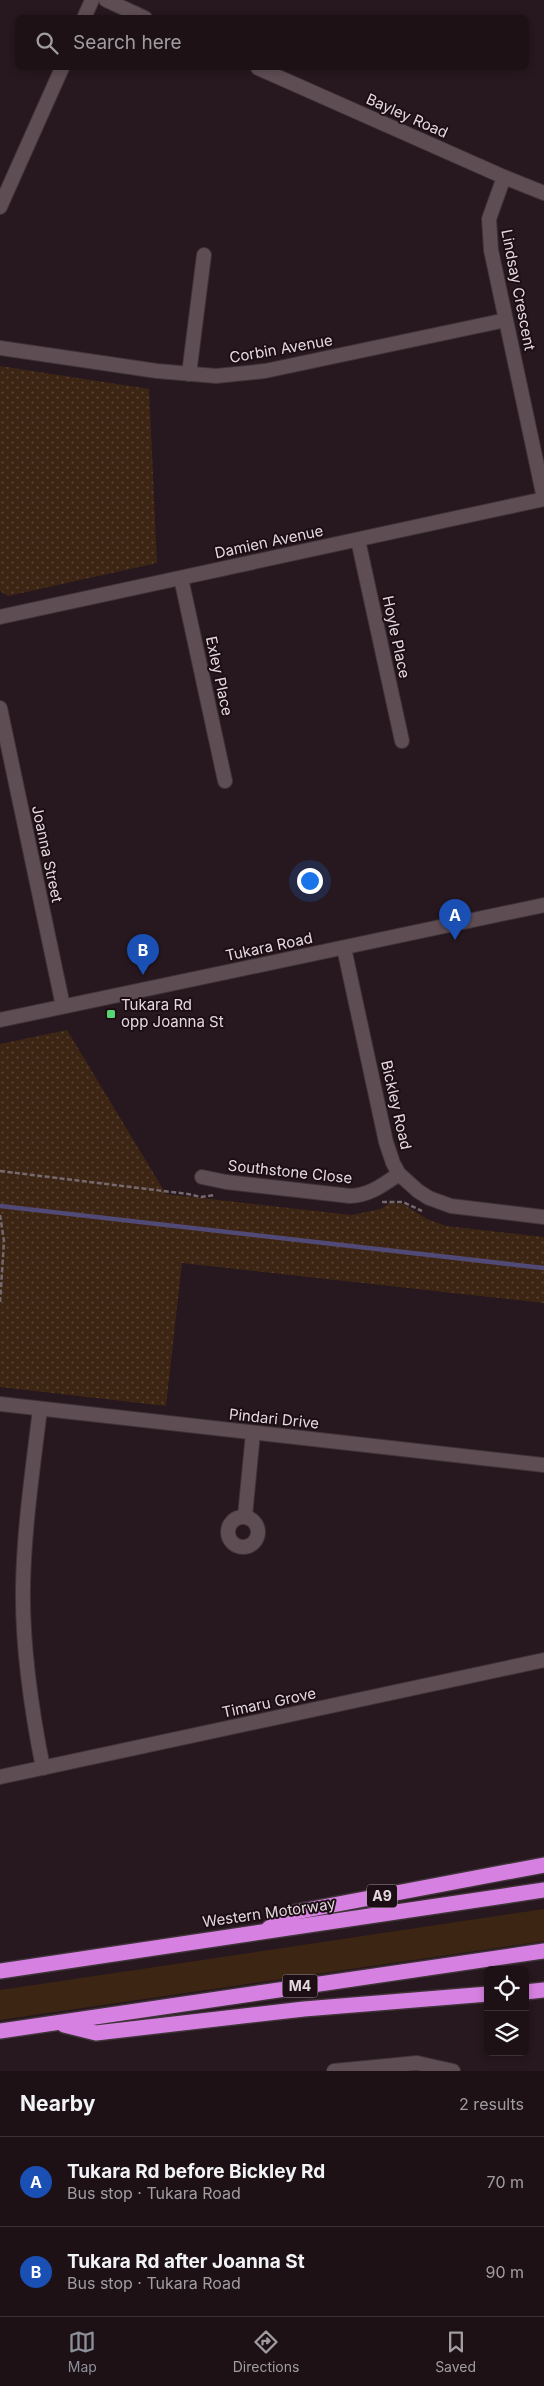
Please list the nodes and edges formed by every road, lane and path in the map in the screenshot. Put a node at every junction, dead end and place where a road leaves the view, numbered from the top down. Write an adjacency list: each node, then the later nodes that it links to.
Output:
1 (92, 0): 3 (street)
2 (106, 0): 4 (street)
3 (85, 15)
4 (138, 15)
5 (61, 70): 9 (street)
6 (263, 70): 7 (street, Bayley Road)
7 (504, 177): 8 (street, Bayley Road); 11 (street, Lindsay Crescent)
8 (544, 193)
9 (0, 207)
10 (204, 255): 13 (street)
11 (506, 320): 13 (street, Corbin Avenue); 14 (street, Lindsay Crescent)
12 (0, 348): 13 (street, Corbin Avenue)
13 (189, 374)
14 (544, 499): 15 (street, Damien Avenue)
15 (358, 540): 16 (street, Damien Avenue); 19 (street, Hoyle Place)
16 (181, 578): 17 (street, Damien Avenue); 20 (street, Exley Place)
17 (0, 617)
18 (0, 708): 23 (street, Joanna Street)
19 (402, 740)
20 (225, 781)
21 (544, 905): 22 (street, Tukara Road)
22 (344, 948): 23 (street, Tukara Road); 26 (street, Bickley Road)
23 (63, 1006): 24 (street, Tukara Road)
24 (0, 1020)
25 (0, 1171): 28 (path)
26 (399, 1174): 27 (street, Southstone Close); 30 (street, Bickley Road)
27 (202, 1176)
28 (163, 1192)
29 (0, 1215): 31 (path)
30 (544, 1217)
31 (0, 1303)
32 (0, 1404): 33 (street, Pindari Drive)
33 (40, 1409): 34 (street, Pindari Drive); 38 (street)
34 (253, 1433): 35 (street, Pindari Drive); 36 (street)
35 (544, 1465)
36 (245, 1516)
37 (544, 1660): 38 (street, Timaru Grove)
38 (43, 1768): 39 (street, Timaru Grove)
39 (0, 1777)
40 (544, 1865): 42 (highway, A9)
41 (544, 1890): 42 (highway, Western Motorway)
42 (263, 1932): 44 (highway, Western Motorway)
43 (544, 1951): 48 (highway, M4)
44 (0, 1971)
45 (544, 1990): 46 (highway)
46 (529, 1992)
47 (484, 1994): 48 (highway, M4)
48 (56, 2023): 49 (highway, M4)
49 (0, 2031)
50 (334, 2071): 51 (street)
51 (453, 2071)

